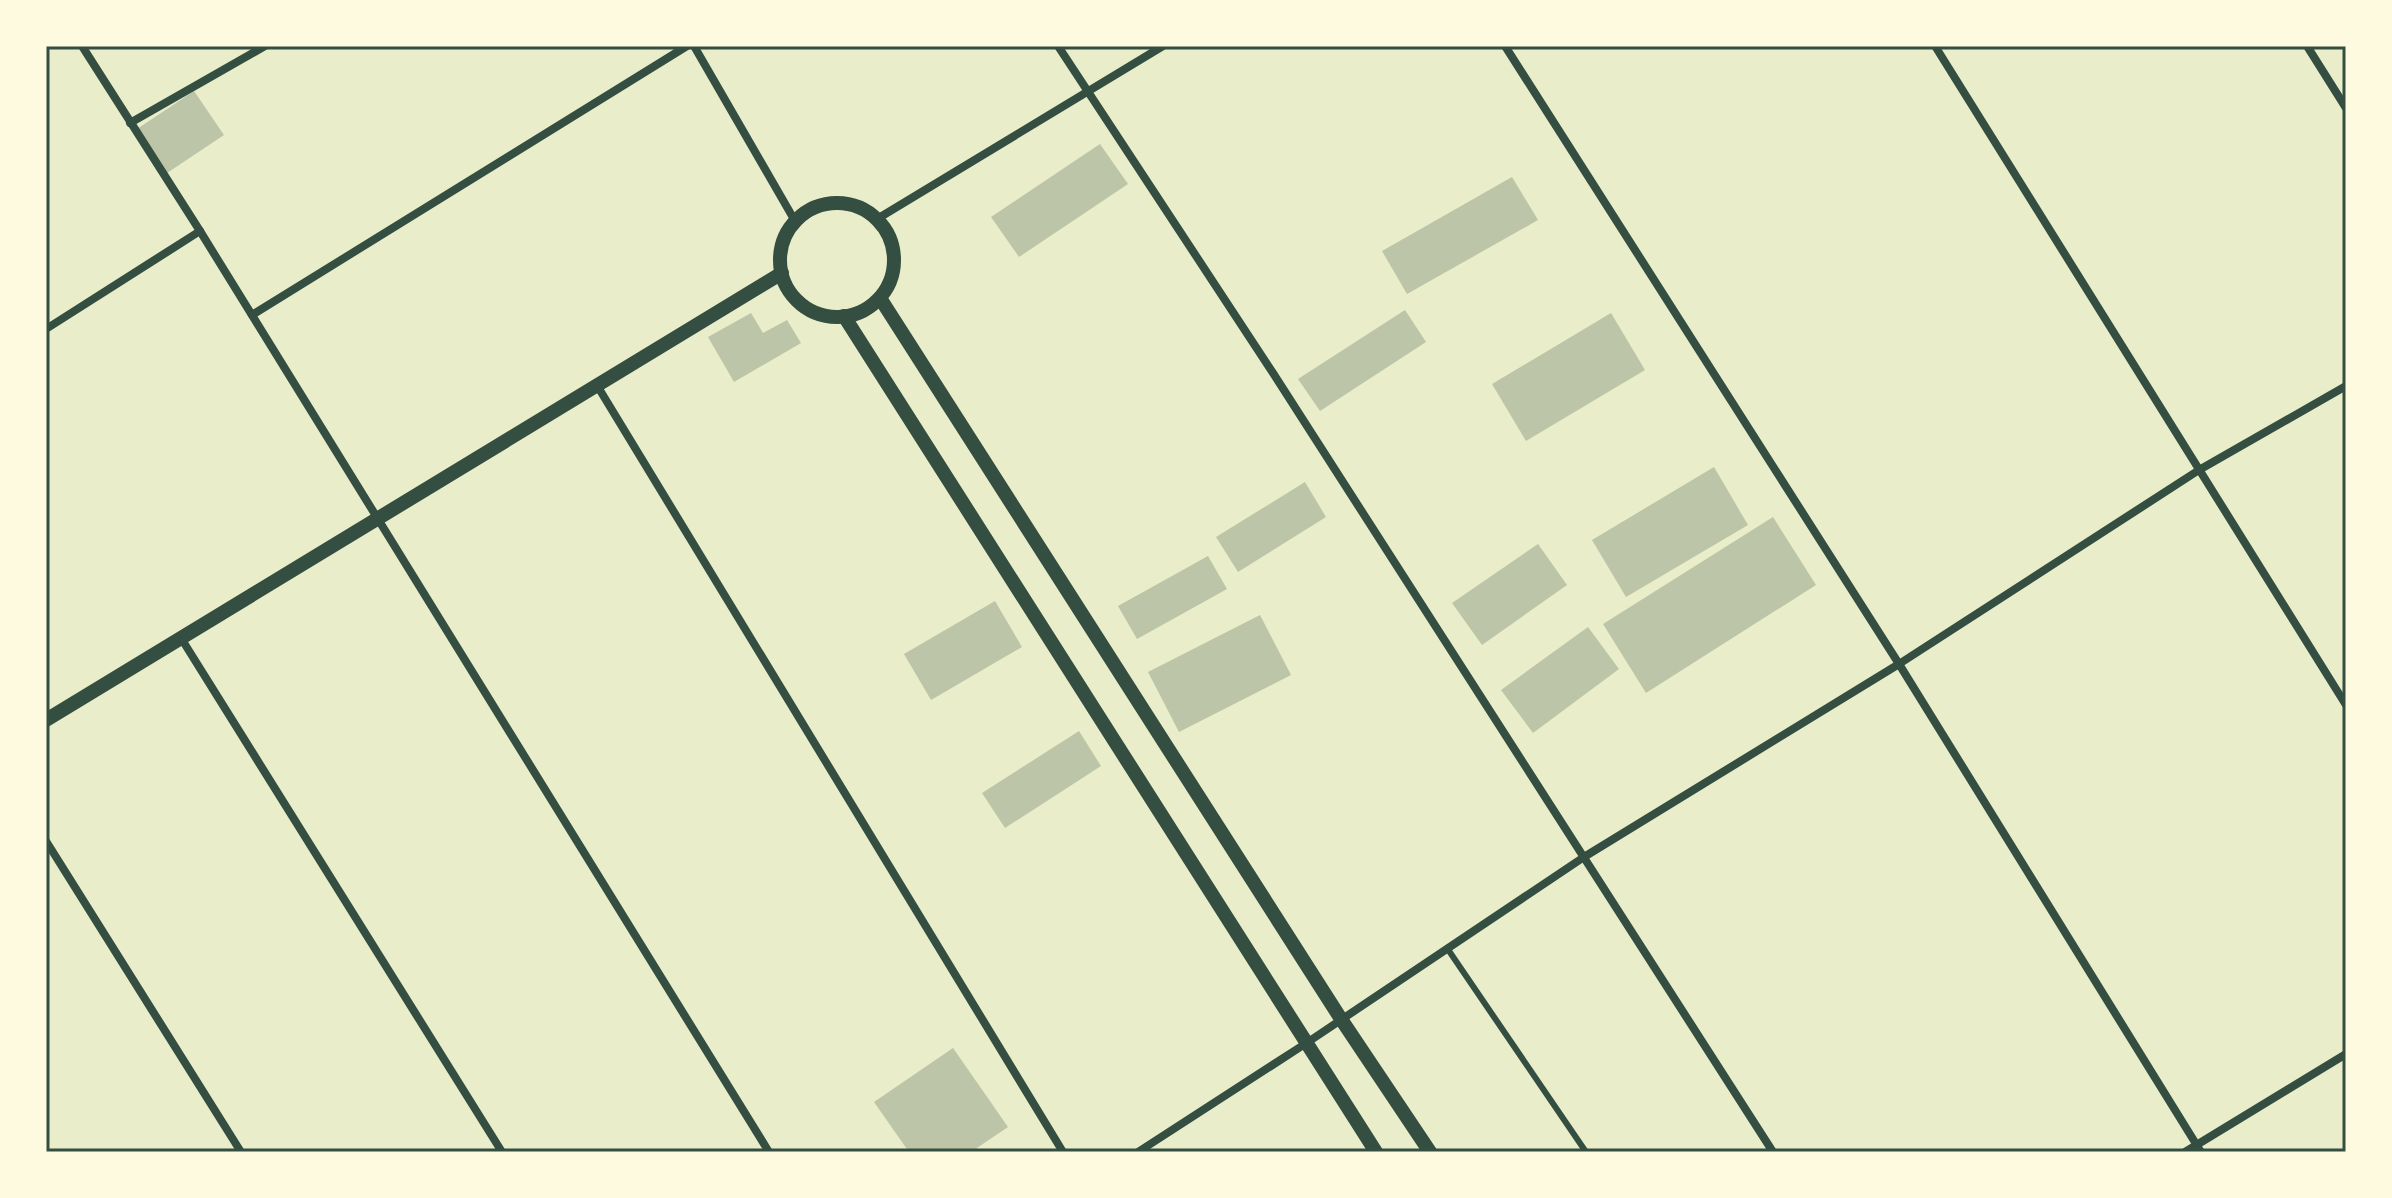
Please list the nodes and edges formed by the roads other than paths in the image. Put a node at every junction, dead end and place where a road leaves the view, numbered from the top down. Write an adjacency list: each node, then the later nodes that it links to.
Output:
1 (82, 46): 12 (street)
2 (265, 46): 12 (street)
3 (687, 46): 18 (street)
4 (694, 46): 14 (street)
5 (1058, 46): 10 (street)
6 (1163, 46): 10 (street)
7 (1505, 46): 26 (street)
8 (1935, 46): 23 (street)
9 (2307, 46): 11 (street)
10 (1086, 92): 13 (street); 30 (street)
11 (2346, 108)
12 (130, 123): 15 (street)
13 (877, 219): 14 (street); 17 (street)
14 (795, 221): 16 (street)
15 (200, 231): 18 (street); 20 (street)
16 (782, 273): 19 (street); 22 (street)
17 (880, 298): 19 (street); 32 (street)
18 (252, 315): 24 (street)
19 (844, 316): 33 (street)
20 (46, 329)
21 (2346, 386): 23 (street)
22 (598, 387): 24 (street); 39 (street)
23 (2199, 470): 26 (street); 27 (street)
24 (379, 519): 25 (street); 38 (street)
25 (181, 638): 28 (street); 37 (street)
26 (1899, 664): 30 (street); 35 (street)
27 (2346, 705)
28 (46, 720)
29 (46, 841): 36 (street)
30 (1584, 857): 31 (street); 44 (street)
31 (1447, 948): 32 (street); 43 (lane)
32 (1341, 1019): 33 (street); 42 (street)
33 (1305, 1044): 40 (street); 41 (street)
34 (2346, 1054): 35 (street)
35 (2199, 1148): 45 (street)
36 (241, 1152)
37 (502, 1152)
38 (769, 1152)
39 (1063, 1152)
40 (1138, 1152)
41 (1376, 1152)
42 (1430, 1152)
43 (1586, 1152)
44 (1773, 1152)
45 (2185, 1152)

